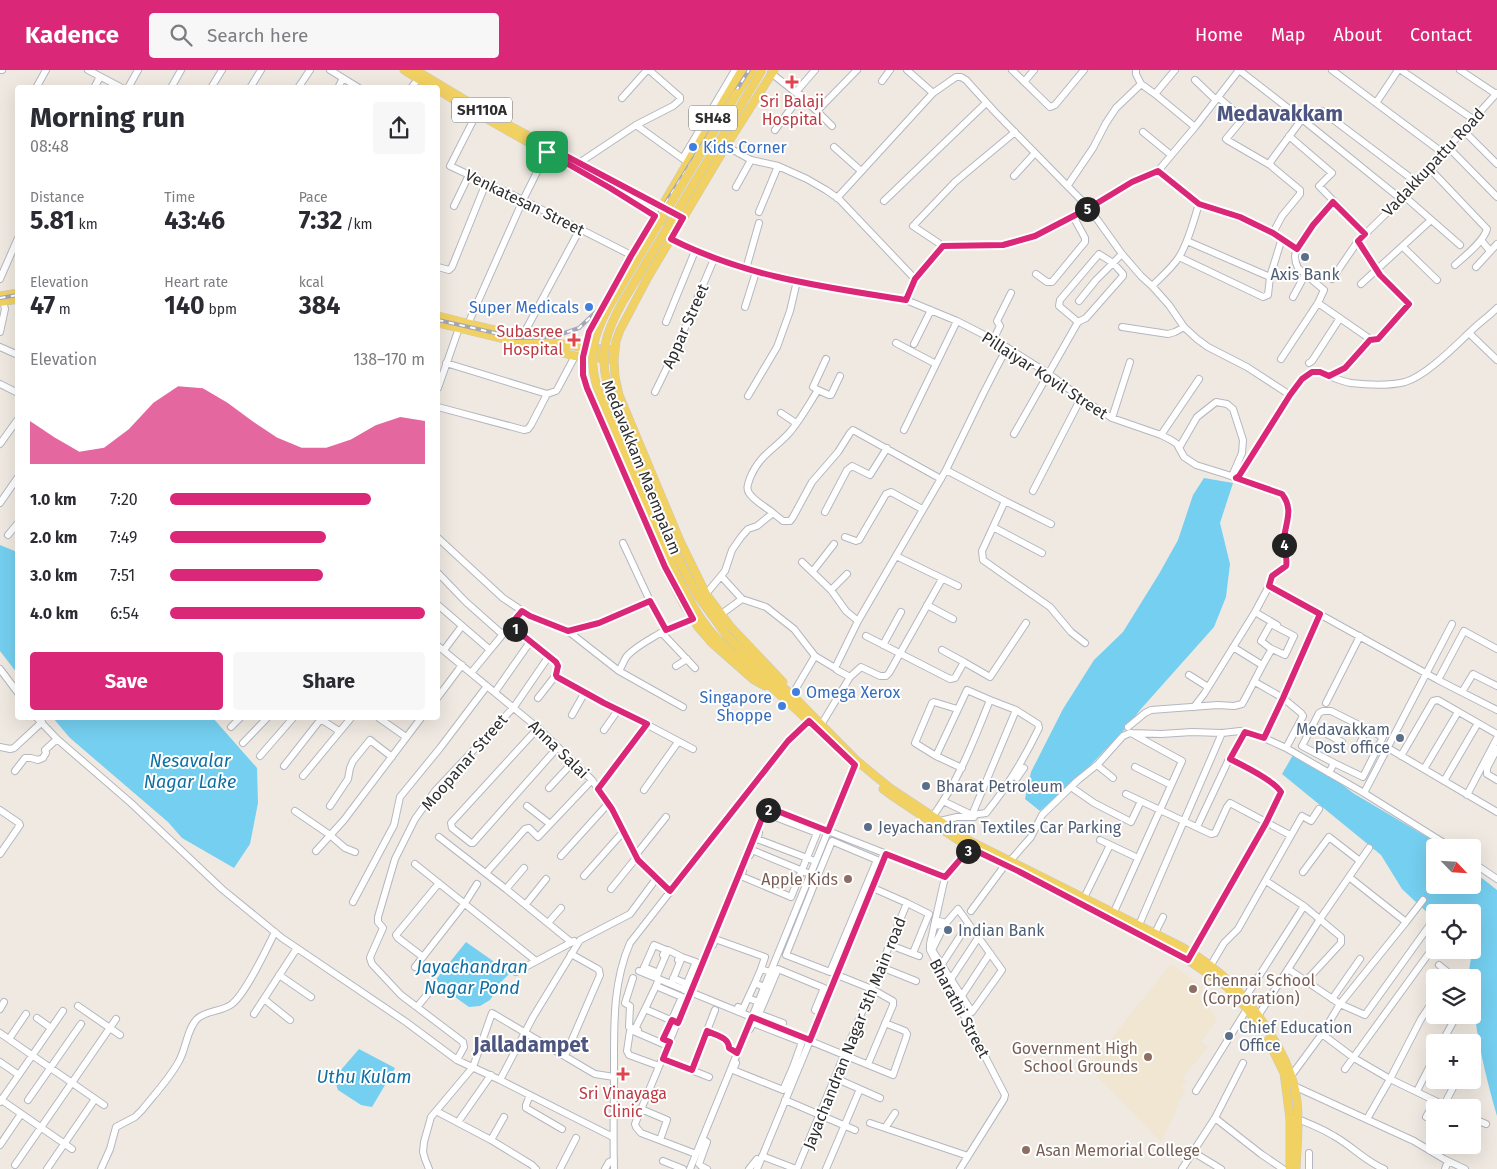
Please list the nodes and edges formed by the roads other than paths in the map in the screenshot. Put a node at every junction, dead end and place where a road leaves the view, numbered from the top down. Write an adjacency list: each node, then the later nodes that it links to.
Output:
1 (46, 70): 37 (street)
2 (88, 70): 30 (street)
3 (138, 70): 39 (street)
4 (181, 70): 40 (street)
5 (222, 70): 41 (street)
6 (261, 70): 42 (street)
7 (310, 70): 43 (street)
8 (330, 70): 31 (street)
9 (404, 70): 32 (main road, SH110A)
10 (415, 70): 48 (main road, SH110A)
11 (648, 70): 55 (street); 64 (street)
12 (735, 70): 80 (street)
13 (742, 70): 80 (main road, SH48)
14 (752, 70): 235 (main road, bridge)
15 (762, 70): 235 (main road, Medavakkam Maempalam, bridge)
16 (815, 70): 52 (street)
17 (857, 70): 59 (street)
18 (890, 70): 34 (street)
19 (907, 70): 51 (street)
20 (1012, 70): 35 (street)
21 (1034, 70): 35 (street)
22 (1084, 70): 35 (street)
23 (1136, 70): 36 (street)
24 (1175, 70): 53 (street)
25 (1239, 70): 56 (street); 62 (street)
26 (1332, 70): 58 (street)
27 (1400, 70): 58 (street); 63 (street)
28 (1460, 70): 54 (street)
29 (772, 72): 52 (street); 72 (main road, SH48)
30 (99, 74): 38 (street)
31 (343, 78): 44 (street); 45 (street)
32 (418, 79): 46 (street); 47 (main road, SH110A)
33 (1194, 80): 56 (street)
34 (882, 81)
35 (1024, 82)
36 (1140, 84): 53 (street); 93 (street)
37 (38, 85)
38 (117, 85)
39 (130, 85)
40 (173, 85)
41 (213, 85)
42 (252, 85)
43 (300, 85)
44 (340, 85)
45 (354, 85)
46 (413, 85)
47 (428, 85)
48 (438, 85)
49 (440, 86): 60 (main road, SH110A)
50 (440, 91): 60 (main road, SH110A)
51 (933, 93): 57 (street); 86 (street)
52 (798, 94): 59 (street); 67 (street)
53 (1155, 94): 66 (street)
54 (1496, 94): 63 (street, Vadakkupattu Road)
55 (622, 98)
56 (1217, 98): 66 (street); 82 (street)
57 (986, 103): 69 (street); 99 (street)
58 (1376, 104): 77 (street)
59 (818, 110): 65 (street)
60 (478, 111): 75 (main road, SH110A); 88 (street, Venkatesan Street)
61 (1322, 111): 91 (street)
62 (1302, 119): 71 (street); 96 (street)
63 (1473, 119): 68 (street, Vadakkupattu Road)
64 (636, 125): 80 (street); 81 (street)
65 (832, 126)
66 (1195, 127): 78 (street)
67 (775, 130)
68 (1463, 130): 74 (street, Vadakkupattu Road); 83 (street)
69 (1014, 132): 76 (street); 122 (street)
70 (1143, 132): 78 (street)
71 (1289, 136): 82 (street); 100 (street)
72 (726, 146): 79 (street); 90 (main road, SH48)
73 (834, 146): 86 (street)
74 (1448, 147): 77 (street, Vadakkupattu Road); 95 (street)
75 (548, 150): 81 (main road, SH110A); 98 (street); 106 (main road, SH110A)
76 (1035, 153): 89 (street); 93 (street)
77 (1443, 153): 85 (street, Vadakkupattu Road)
78 (1171, 155): 87 (street)
79 (751, 160): 84 (street); 94 (street)
80 (685, 162): 90 (main road); 103 (main road, SH48)
81 (579, 163): 103 (main road, SH110A)
82 (1270, 164): 113 (street)
83 (1497, 164)
84 (778, 166): 97 (street); 105 (street)
85 (1429, 168): 91 (street, Vadakkupattu Road); 118 (street)
86 (860, 170): 97 (street)
87 (1158, 171): 101 (street); 104 (street)
88 (468, 175): 92 (street, Venkatesan Street); 102 (street)
89 (1014, 176)
90 (708, 178): 108 (main road, SH48)
91 (1416, 182): 96 (street, Vadakkupattu Road)
92 (486, 183): 98 (street, Venkatesan Street); 135 (street)
93 (1068, 185): 104 (street)
94 (736, 187)
95 (1497, 196)
96 (1402, 197): 109 (street); 114 (street, Vadakkupattu Road)
97 (837, 198): 143 (street)
98 (524, 200): 112 (street, Venkatesan Street); 168 (street)
99 (884, 201)
100 (1333, 202): 114 (street); 125 (street)
101 (1199, 204): 113 (street); 117 (street)
102 (454, 206)
103 (662, 206): 108 (main road, SH110A)
104 (1089, 208): 107 (street); 128 (street)
105 (758, 212)
106 (655, 216): 111 (main road, SH110A); 129 (main road)
107 (1073, 216): 122 (street); 140 (street)
108 (683, 218): 111 (main road, SH48)
109 (1431, 220): 123 (street); 124 (street)
110 (759, 224): 136 (street)
111 (678, 227): 116 (main road, SH48)
112 (580, 229): 129 (street, Venkatesan Street); 174 (street)
113 (1273, 233): 115 (street)
114 (1365, 234): 119 (street, Vadakkupattu Road)
115 (1282, 238): 125 (street); 141 (street)
116 (671, 239): 126 (street, Pillaiyar Kovil Street); 157 (main road, SH48)
117 (1187, 240): 130 (street); 141 (street)
118 (1481, 240): 127 (street); 133 (street)
119 (1358, 241): 137 (street); 144 (street, Vadakkupattu Road)
120 (1497, 244): 127 (street)
121 (15, 245): 142 (street)
122 (943, 246): 143 (street)
123 (1460, 246)
124 (1403, 247): 137 (street); 145 (street)
125 (1297, 249): 139 (street)
126 (695, 251): 131 (street, Pillaiyar Kovil Street); 165 (street)
127 (1490, 251): 134 (street)
128 (1122, 254): 132 (street); 148 (street)
129 (631, 256): 149 (main road)
130 (1179, 257): 141 (street); 148 (street)
131 (714, 259): 136 (street, Pillaiyar Kovil Street); 201 (street, Appar Street)
132 (1113, 263): 156 (street); 166 (street); 166 (street)
133 (1455, 265)
134 (1476, 267)
135 (440, 268)
136 (746, 269): 138 (street, Pillaiyar Kovil Street)
137 (1377, 271): 147 (street); 176 (street)
138 (756, 272): 146 (street, Pillaiyar Kovil Street); 159 (street)
139 (1306, 273): 152 (street); 158 (street)
140 (1036, 274)
141 (1270, 277)
142 (0, 279)
143 (915, 279): 155 (street)
144 (1332, 279)
145 (1437, 280)
146 (797, 282): 155 (street, Pillaiyar Kovil Street); 204 (street)
147 (1361, 284)
148 (1152, 286): 170 (street)
149 (612, 289): 157 (main road); 180 (main road)
150 (1011, 293): 175 (street)
151 (15, 294): 154 (main road)
152 (1293, 297)
153 (15, 299): 154 (main road)
154 (1, 300): 172 (street)
155 (906, 300): 160 (street, Pillaiyar Kovil Street)
156 (1079, 301)
157 (634, 302): 182 (main road, SH48)
158 (1318, 303): 163 (street); 185 (street)
159 (746, 307)
160 (931, 310): 164 (street, Pillaiyar Kovil Street); 178 (street)
161 (1495, 313): 173 (street)
162 (440, 317): 168 (main road)
163 (1340, 318): 176 (street); 190 (street)
164 (957, 321): 175 (street, Pillaiyar Kovil Street); 191 (street)
165 (666, 322)
166 (1078, 322): 193 (street)
167 (440, 323): 171 (main road)
168 (468, 324): 174 (main road)
169 (1122, 327): 170 (street)
170 (1184, 327): 203 (street)
171 (459, 328): 184 (main road); 192 (street)
172 (0, 332)
173 (1469, 333): 188 (street); 195 (street)
174 (522, 337): 180 (main road)
175 (993, 340): 181 (street, Pillaiyar Kovil Street)
176 (1370, 340): 195 (street)
177 (896, 343): 191 (street)
178 (914, 344)
179 (0, 347): 183 (street)
180 (585, 348): 182 (main road); 184 (main road)
181 (1008, 348): 193 (street, Pillaiyar Kovil Street); 217 (street)
182 (615, 350): 186 (main road, SH48)
183 (15, 354)
184 (579, 357): 186 (main road); 202 (street); 257 (main road)
185 (1281, 359)
186 (614, 360): 247 (main road, SH48)
187 (826, 360): 199 (street)
188 (1497, 360)
189 (1130, 362): 208 (street)
190 (1309, 363)
191 (936, 364): 211 (street)
192 (443, 367): 197 (street); 202 (street)
193 (1049, 374): 205 (street, Pillaiyar Kovil Street); 212 (street)
194 (840, 376): 199 (street)
195 (1329, 376): 203 (street)
196 (1199, 379): 213 (street)
197 (440, 380)
198 (0, 384): 200 (street)
199 (818, 390): 210 (street)
200 (15, 391)
201 (655, 392)
202 (547, 394): 206 (street)
203 (1290, 395): 218 (street)
204 (748, 396)
205 (1081, 398): 208 (street, Pillaiyar Kovil Street); 221 (street)
206 (440, 408)
207 (782, 413): 210 (street)
208 (1112, 418): 213 (street, Pillaiyar Kovil Street)
209 (15, 423): 214 (street)
210 (796, 423): 226 (street)
211 (904, 430)
212 (1014, 434)
213 (1161, 434): 216 (street, Pillaiyar Kovil Street)
214 (0, 444)
215 (887, 448): 219 (street); 225 (street); 226 (street)
216 (1179, 448): 218 (street, Pillaiyar Kovil Street); 218 (street)
217 (946, 470): 219 (street); 222 (street)
218 (1234, 477): 245 (street, Pillaiyar Kovil Street)
219 (941, 479): 224 (street)
220 (15, 481): 223 (street)
221 (1033, 491)
222 (1006, 501): 227 (street); 229 (street)
223 (0, 503)
224 (922, 510): 231 (street); 237 (street)
225 (825, 512)
226 (773, 513): 242 (street)
227 (1050, 524)
228 (15, 526): 230 (street)
229 (993, 527): 236 (street); 271 (street)
230 (8, 535)
231 (845, 537)
232 (440, 540): 252 (street)
233 (624, 543): 249 (street)
234 (834, 544): 239 (street)
235 (669, 549): 302 (main road); 303 (main road, Medavakkam Maempalam)
236 (1042, 553)
237 (896, 556): 243 (street); 259 (street)
238 (802, 562): 239 (street)
239 (813, 571): 246 (street)
240 (847, 574): 246 (street)
241 (440, 575): 266 (street)
242 (721, 576): 247 (street); 248 (street)
243 (942, 579): 244 (street); 250 (street)
244 (958, 586)
245 (1269, 586): 254 (street); 255 (street)
246 (831, 590): 259 (street)
247 (706, 594): 256 (main road, SH48)
248 (742, 599): 256 (street); 282 (street)
249 (650, 601): 264 (street); 265 (street)
250 (927, 605): 258 (street); 280 (street)
251 (440, 607): 263 (street)
252 (522, 611): 262 (street); 264 (street)
253 (901, 612): 272 (street)
254 (1255, 612): 270 (street); 274 (street)
255 (1320, 614): 268 (street); 270 (street)
256 (720, 615): 303 (main road, SH48)
257 (693, 619): 265 (street); 302 (main road)
258 (953, 619)
259 (858, 621): 289 (street)
260 (1026, 623): 284 (street)
261 (1452, 624): 293 (street)
262 (510, 625): 266 (street); 269 (street)
263 (462, 626): 273 (street); 278 (street)
264 (568, 631): 291 (street)
265 (664, 631): 283 (street); 291 (street)
266 (502, 634): 278 (street)
267 (866, 636): 272 (street)
268 (1360, 636): 293 (street); 313 (street)
269 (530, 642): 281 (street); 305 (street)
270 (1307, 642): 311 (street)
271 (1085, 643)
272 (883, 645): 280 (street)
273 (440, 647)
274 (1233, 647): 286 (street); 301 (street)
275 (440, 649): 285 (street, Anna Salai)
276 (1272, 649): 276 (street); 286 (street)
277 (1497, 649): 297 (street)
278 (489, 650): 292 (street)
279 (942, 650): 284 (street)
280 (900, 654): 284 (street); 296 (street)
281 (549, 656): 294 (street); 314 (street)
282 (815, 656): 289 (street); 309 (street)
283 (687, 659): 287 (street); 288 (street)
284 (964, 662)
285 (462, 665): 292 (street, Anna Salai); 308 (street)
286 (1262, 665): 298 (street)
287 (676, 666)
288 (695, 668)
289 (835, 668): 296 (street)
290 (0, 669): 304 (street)
291 (619, 670): 315 (street)
292 (471, 673): 299 (street, Anna Salai)
293 (1426, 673): 297 (street); 357 (street)
294 (556, 675): 306 (street); 310 (street)
295 (1189, 675): 301 (street)
296 (850, 677): 335 (street)
297 (1438, 680): 307 (street)
298 (1254, 682): 311 (street); 316 (street)
299 (487, 686): 305 (street, Anna Salai); 455 (street)
300 (1497, 686): 307 (street)
301 (1208, 687): 316 (street)
302 (772, 688): 332 (main road)
303 (784, 688): 309 (main road)
304 (15, 689)
305 (495, 692): 314 (street, Anna Salai)
306 (585, 692): 318 (street); 322 (street)
307 (1462, 692): 320 (street)
308 (440, 694)
309 (792, 695): 335 (main road)
310 (538, 698)
311 (1283, 698): 347 (street); 356 (street)
312 (990, 700): 317 (street); 319 (street); 373 (street)
313 (1326, 703)
314 (514, 707): 338 (street, Anna Salai); 523 (street, Moopanar Street)
315 (683, 707)
316 (1194, 707): 341 (street)
317 (957, 709): 361 (street); 361 (street)
318 (618, 710): 334 (street); 340 (street)
319 (1016, 710): 402 (street); 402 (street)
320 (1497, 710)
321 (1458, 712): 333 (street); 362 (street); 375 (street)
322 (572, 715)
323 (39, 720): 349 (street); 353 (street)
324 (238, 720): 337 (street)
325 (265, 720): 352 (street)
326 (291, 720): 360 (street)
327 (318, 720): 371 (street)
328 (323, 720): 342 (street)
329 (349, 720): 342 (street)
330 (382, 720): 346 (street)
331 (419, 720): 346 (street)
332 (809, 721): 369 (main road); 452 (street)
333 (1478, 723): 345 (street); 382 (street)
334 (647, 724): 350 (street); 386 (street)
335 (821, 725): 388 (main road)
336 (1312, 726): 339 (street); 351 (street); 368 (street)
337 (231, 727)
338 (538, 728): 354 (street, Anna Salai); 354 (street)
339 (1367, 728): 355 (street); 364 (street)
340 (604, 730)
341 (1129, 730): 343 (street); 370 (street); 383 (street)
342 (339, 731): 378 (street)
343 (1222, 732): 344 (street); 406 (street)
344 (1245, 732): 347 (street); 365 (street)
345 (1497, 734)
346 (406, 737): 363 (street)
347 (1264, 738): 356 (street)
348 (1497, 738): 391 (street)
349 (57, 739): 376 (street); 474 (street)
350 (678, 742): 358 (street); 387 (street)
351 (1342, 742)
352 (243, 743)
353 (0, 747)
354 (558, 747): 367 (street, Anna Salai)
355 (1358, 747)
356 (1286, 748): 377 (street)
357 (1388, 748): 362 (street); 366 (street)
358 (693, 749)
359 (1497, 749): 381 (street)
360 (260, 756)
361 (936, 756): 373 (street)
362 (1401, 756): 375 (street)
363 (392, 757): 395 (street); 412 (street)
364 (1374, 758): 366 (street); 368 (street)
365 (1230, 759): 407 (street); 409 (street)
366 (1381, 761): 389 (street)
367 (573, 762): 380 (street, Anna Salai); 385 (street)
368 (1334, 763): 377 (street)
369 (855, 765): 388 (main road); 410 (street)
370 (1097, 765): 379 (street); 384 (street)
371 (284, 766)
372 (1135, 767): 383 (street)
373 (962, 768): 392 (street)
374 (1024, 768): 405 (street)
375 (1424, 769): 382 (street)
376 (15, 771)
377 (1329, 773): 389 (street)
378 (303, 776)
379 (1113, 778)
380 (592, 780): 386 (street, Anna Salai); 408 (street)
381 (1497, 780)
382 (1444, 781): 391 (street)
383 (1171, 785): 397 (street)
384 (1071, 787): 393 (street); 432 (street)
385 (549, 788)
386 (598, 789): 394 (street, Anna Salai)
387 (644, 790)
388 (889, 790): 403 (main road); 418 (main road)
389 (1364, 793): 415 (street)
390 (1126, 794): 393 (street)
391 (1467, 795): 401 (street)
392 (943, 801): 402 (street); 403 (street)
393 (1141, 801): 397 (street)
394 (608, 804): 411 (street, Anna Salai); 426 (street)
395 (330, 806)
396 (527, 806): 408 (street)
397 (1161, 809): 406 (street); 429 (street)
398 (1319, 809): 414 (street)
399 (0, 810): 421 (street)
400 (295, 810): 412 (street)
401 (1497, 812)
402 (972, 815)
403 (933, 816): 405 (main road)
404 (666, 817): 427 (street)
405 (940, 820): 418 (main road)
406 (1183, 820): 409 (street); 472 (street)
407 (1266, 823): 409 (street); 414 (street); 481 (street)
408 (550, 824): 438 (street)
409 (1196, 827)
410 (828, 831): 425 (street); 430 (street); 510 (street)
411 (623, 832): 427 (street, Anna Salai); 440 (street)
412 (330, 835): 422 (street); 423 (street)
413 (439, 836): 438 (street)
414 (1290, 836): 446 (street)
415 (1438, 839)
416 (1100, 840): 419 (street)
417 (763, 841): 424 (street); 428 (street); 428 (street)
418 (972, 845): 432 (main road); 441 (street, Bharathi Street)
419 (1110, 845): 429 (street); 453 (street)
420 (1369, 848): 431 (street)
421 (1, 850)
422 (316, 851)
423 (355, 852)
424 (759, 853): 436 (street); 436 (street)
425 (886, 854): 441 (street); 449 (street)
426 (561, 856)
427 (636, 857): 444 (street, Anna Salai); 451 (street)
428 (807, 858): 430 (street); 436 (street)
429 (1138, 858): 462 (street)
430 (815, 861): 439 (street)
431 (1360, 861): 437 (street); 442 (street)
432 (1008, 863): 453 (main road); 461 (street); 487 (main road)
433 (415, 864): 447 (street)
434 (524, 868): 450 (street)
435 (1481, 868): 445 (street)
436 (802, 871): 439 (street)
437 (1303, 872)
438 (486, 873): 450 (street)
439 (813, 874): 465 (street); 467 (street); 467 (street)
440 (584, 876)
441 (945, 877): 468 (street, Bharathi Street)
442 (1349, 877): 464 (street); 469 (street)
443 (546, 879): 458 (street)
444 (656, 879): 452 (street, Anna Salai); 477 (street)
445 (1497, 879)
446 (1266, 881): 459 (street); 490 (street)
447 (439, 883): 456 (street); 484 (street)
448 (477, 884): 456 (street)
449 (873, 888): 457 (street, Jayachandran Nagar 5th Main road); 500 (street)
450 (506, 889): 458 (street)
451 (611, 889)
452 (670, 891): 574 (street)
453 (1084, 898): 462 (main road)
454 (1423, 900): 469 (street)
455 (353, 902)
456 (465, 903): 484 (street); 488 (street)
457 (907, 903): 479 (street, Jayachandran Nagar 5th Main road); 479 (street)
458 (526, 904): 466 (street)
459 (1304, 906): 464 (street); 515 (street)
460 (561, 908): 466 (street)
461 (971, 911)
462 (1114, 912): 472 (main road)
463 (1163, 917): 475 (street)
464 (1320, 919): 495 (street); 504 (street)
465 (791, 920): 467 (street); 498 (street)
466 (548, 922): 478 (street)
467 (799, 922)
468 (935, 922): 470 (street); 506 (street, Bharathi Street)
469 (1406, 922): 520 (street)
470 (945, 924): 471 (street); 489 (street)
471 (968, 924): 476 (street); 489 (street)
472 (1139, 925): 475 (main road)
473 (1426, 930): 520 (street)
474 (275, 932): 480 (street); 628 (street)
475 (1155, 933): 481 (main road)
476 (978, 938): 483 (street); 506 (street)
477 (580, 940): 478 (street); 482 (street)
478 (571, 942): 488 (street)
479 (890, 945): 492 (street, Jayachandran Nagar 5th Main road)
480 (297, 948): 499 (street); 560 (street)
481 (1193, 953): 487 (street); 490 (main road)
482 (571, 954): 547 (street); 557 (street)
483 (990, 954): 512 (street); 528 (street)
484 (423, 957): 493 (street)
485 (1426, 958): 558 (street)
486 (1360, 959): 517 (street)
487 (1188, 960): 525 (main road)
488 (536, 961): 497 (street)
489 (942, 964): 506 (street)
490 (1211, 965): 515 (main road)
491 (1439, 965): 496 (street)
492 (881, 967): 505 (street); 511 (street, Jayachandran Nagar 5th Main road)
493 (415, 968)
494 (761, 969): 498 (street); 507 (street); 514 (street)
495 (1288, 969): 504 (street); 534 (street)
496 (1444, 969)
497 (516, 972)
498 (770, 972): 509 (street)
499 (280, 975): 513 (street); 516 (street)
500 (837, 975): 511 (street); 530 (street)
501 (633, 978): 544 (street)
502 (657, 978): 502 (street); 503 (street); 503 (street); 524 (street); 539 (street)
503 (671, 981): 510 (street); 510 (street)
504 (1306, 981): 517 (street)
505 (916, 982)
506 (949, 982): 528 (street); 533 (street, Bharathi Street)
507 (755, 983): 509 (street); 514 (street)
508 (436, 984): 523 (street)
509 (764, 987): 519 (street)
510 (687, 989): 535 (street); 539 (street)
511 (872, 990): 540 (street); 555 (street, Jayachandran Nagar 5th Main road)
512 (963, 994)
513 (311, 997)
514 (748, 998): 519 (street)
515 (1245, 998): 534 (main road)
516 (264, 999): 532 (street); 538 (street)
517 (1332, 999): 520 (street)
518 (4, 1002): 522 (street)
519 (758, 1002): 535 (street)
520 (1340, 1004): 549 (street)
521 (78, 1006): 543 (street)
522 (0, 1008)
523 (417, 1008): 560 (street, Moopanar Street)
524 (645, 1009): 539 (street); 544 (street)
525 (1247, 1009): 582 (street); 599 (main road)
526 (715, 1010): 546 (street)
527 (63, 1011): 542 (street)
528 (972, 1012): 533 (street)
529 (1426, 1012): 577 (street)
530 (821, 1013): 545 (street); 552 (street)
531 (26, 1014): 551 (street)
532 (254, 1014)
533 (965, 1016): 621 (street, Bharathi Street)
534 (1258, 1016): 573 (main road)
535 (752, 1017): 545 (street); 554 (street)
536 (37, 1018): 542 (street)
537 (116, 1019): 543 (street)
538 (290, 1020)
539 (675, 1022): 553 (street)
540 (885, 1023): 563 (street); 563 (street)
541 (81, 1024): 566 (street)
542 (51, 1028): 556 (street)
543 (110, 1028): 550 (street); 579 (street)
544 (635, 1029): 553 (street)
545 (781, 1029): 552 (street)
546 (707, 1031): 554 (street); 569 (street)
547 (525, 1032): 557 (street); 564 (street); 578 (street)
548 (0, 1033): 551 (street)
549 (1322, 1034): 558 (street); 573 (street)
550 (120, 1035)
551 (9, 1039): 556 (street)
552 (810, 1040): 555 (street); 567 (street)
553 (667, 1042): 559 (street); 565 (street)
554 (737, 1053): 612 (street)
555 (845, 1054): 563 (street); 576 (street, Jayachandran Nagar 5th Main road)
556 (32, 1056): 566 (street); 571 (street)
557 (566, 1056): 574 (street)
558 (1354, 1058): 568 (street); 577 (street)
559 (663, 1059): 565 (street); 569 (street)
560 (457, 1060): 564 (street)
561 (0, 1062): 571 (street)
562 (1243, 1063): 598 (street)
563 (868, 1064)
564 (473, 1066): 572 (street); 593 (street)
565 (660, 1066): 592 (street)
566 (50, 1068): 579 (street); 588 (street)
567 (795, 1068): 567 (street); 589 (street)
568 (1345, 1069)
569 (692, 1070): 575 (street)
570 (1426, 1074): 583 (street)
571 (19, 1075): 590 (street)
572 (491, 1075): 578 (street); 601 (street)
573 (1291, 1076): 580 (main road)
574 (614, 1077): 610 (street)
575 (709, 1077)
576 (836, 1078): 581 (street); 596 (street, Jayachandran Nagar 5th Main road)
577 (1390, 1079): 583 (street); 600 (street)
578 (500, 1080): 584 (street)
579 (72, 1082): 586 (street); 606 (street)
580 (1294, 1086): 599 (main road); 600 (street)
581 (860, 1089): 585 (street); 605 (street)
582 (1196, 1091)
583 (1417, 1091): 587 (street)
584 (530, 1095): 608 (street); 610 (street)
585 (880, 1098)
586 (95, 1099): 591 (street); 615 (street)
587 (1431, 1099)
588 (28, 1100)
589 (785, 1100): 596 (street); 622 (street)
590 (0, 1101): 595 (street)
591 (104, 1105)
592 (641, 1109): 614 (street); 614 (street)
593 (436, 1110): 601 (street); 629 (street)
594 (895, 1113): 607 (street)
595 (21, 1114): 606 (street); 616 (street)
596 (821, 1115): 605 (street); 639 (street, Jayachandran Nagar 5th Main road)
597 (504, 1117): 613 (street)
598 (1214, 1118): 618 (street); 644 (street)
599 (1294, 1119): 645 (main road); 646 (main road); 648 (street)
600 (1367, 1119): 625 (street)
601 (458, 1122): 613 (street)
602 (1481, 1122): 604 (street)
603 (870, 1123): 607 (street)
604 (1486, 1124)
605 (844, 1125): 609 (street); 640 (street)
606 (40, 1127): 615 (street); 626 (street)
607 (885, 1128): 621 (street)
608 (562, 1129)
609 (855, 1130)
610 (613, 1137): 623 (street)
611 (576, 1138): 631 (street)
612 (702, 1139): 620 (street); 636 (street)
613 (491, 1140): 630 (street)
614 (660, 1140): 620 (street)
615 (64, 1144): 617 (street); 627 (street)
616 (0, 1145)
617 (72, 1149)
618 (1194, 1152): 642 (street); 643 (street)
619 (1309, 1153): 647 (street)
620 (696, 1154): 635 (street)
621 (968, 1156): 641 (street, Bharathi Street)
622 (761, 1158): 637 (street); 638 (street); 639 (street)
623 (614, 1160): 632 (street); 633 (street)
624 (663, 1161): 634 (street)
625 (1448, 1161): 649 (street); 650 (street)
626 (15, 1165)
627 (47, 1169)
628 (101, 1169)
629 (429, 1169)
630 (536, 1169)
631 (560, 1169)
632 (605, 1169)
633 (614, 1169)
634 (683, 1169)
635 (690, 1169)
636 (707, 1169)
637 (749, 1169)
638 (757, 1169)
639 (796, 1169)
640 (826, 1169)
641 (960, 1169)
642 (1182, 1169)
643 (1221, 1169)
644 (1283, 1169)
645 (1290, 1169)
646 (1296, 1169)
647 (1309, 1169)
648 (1384, 1169)
649 (1444, 1169)
650 (1465, 1169)

